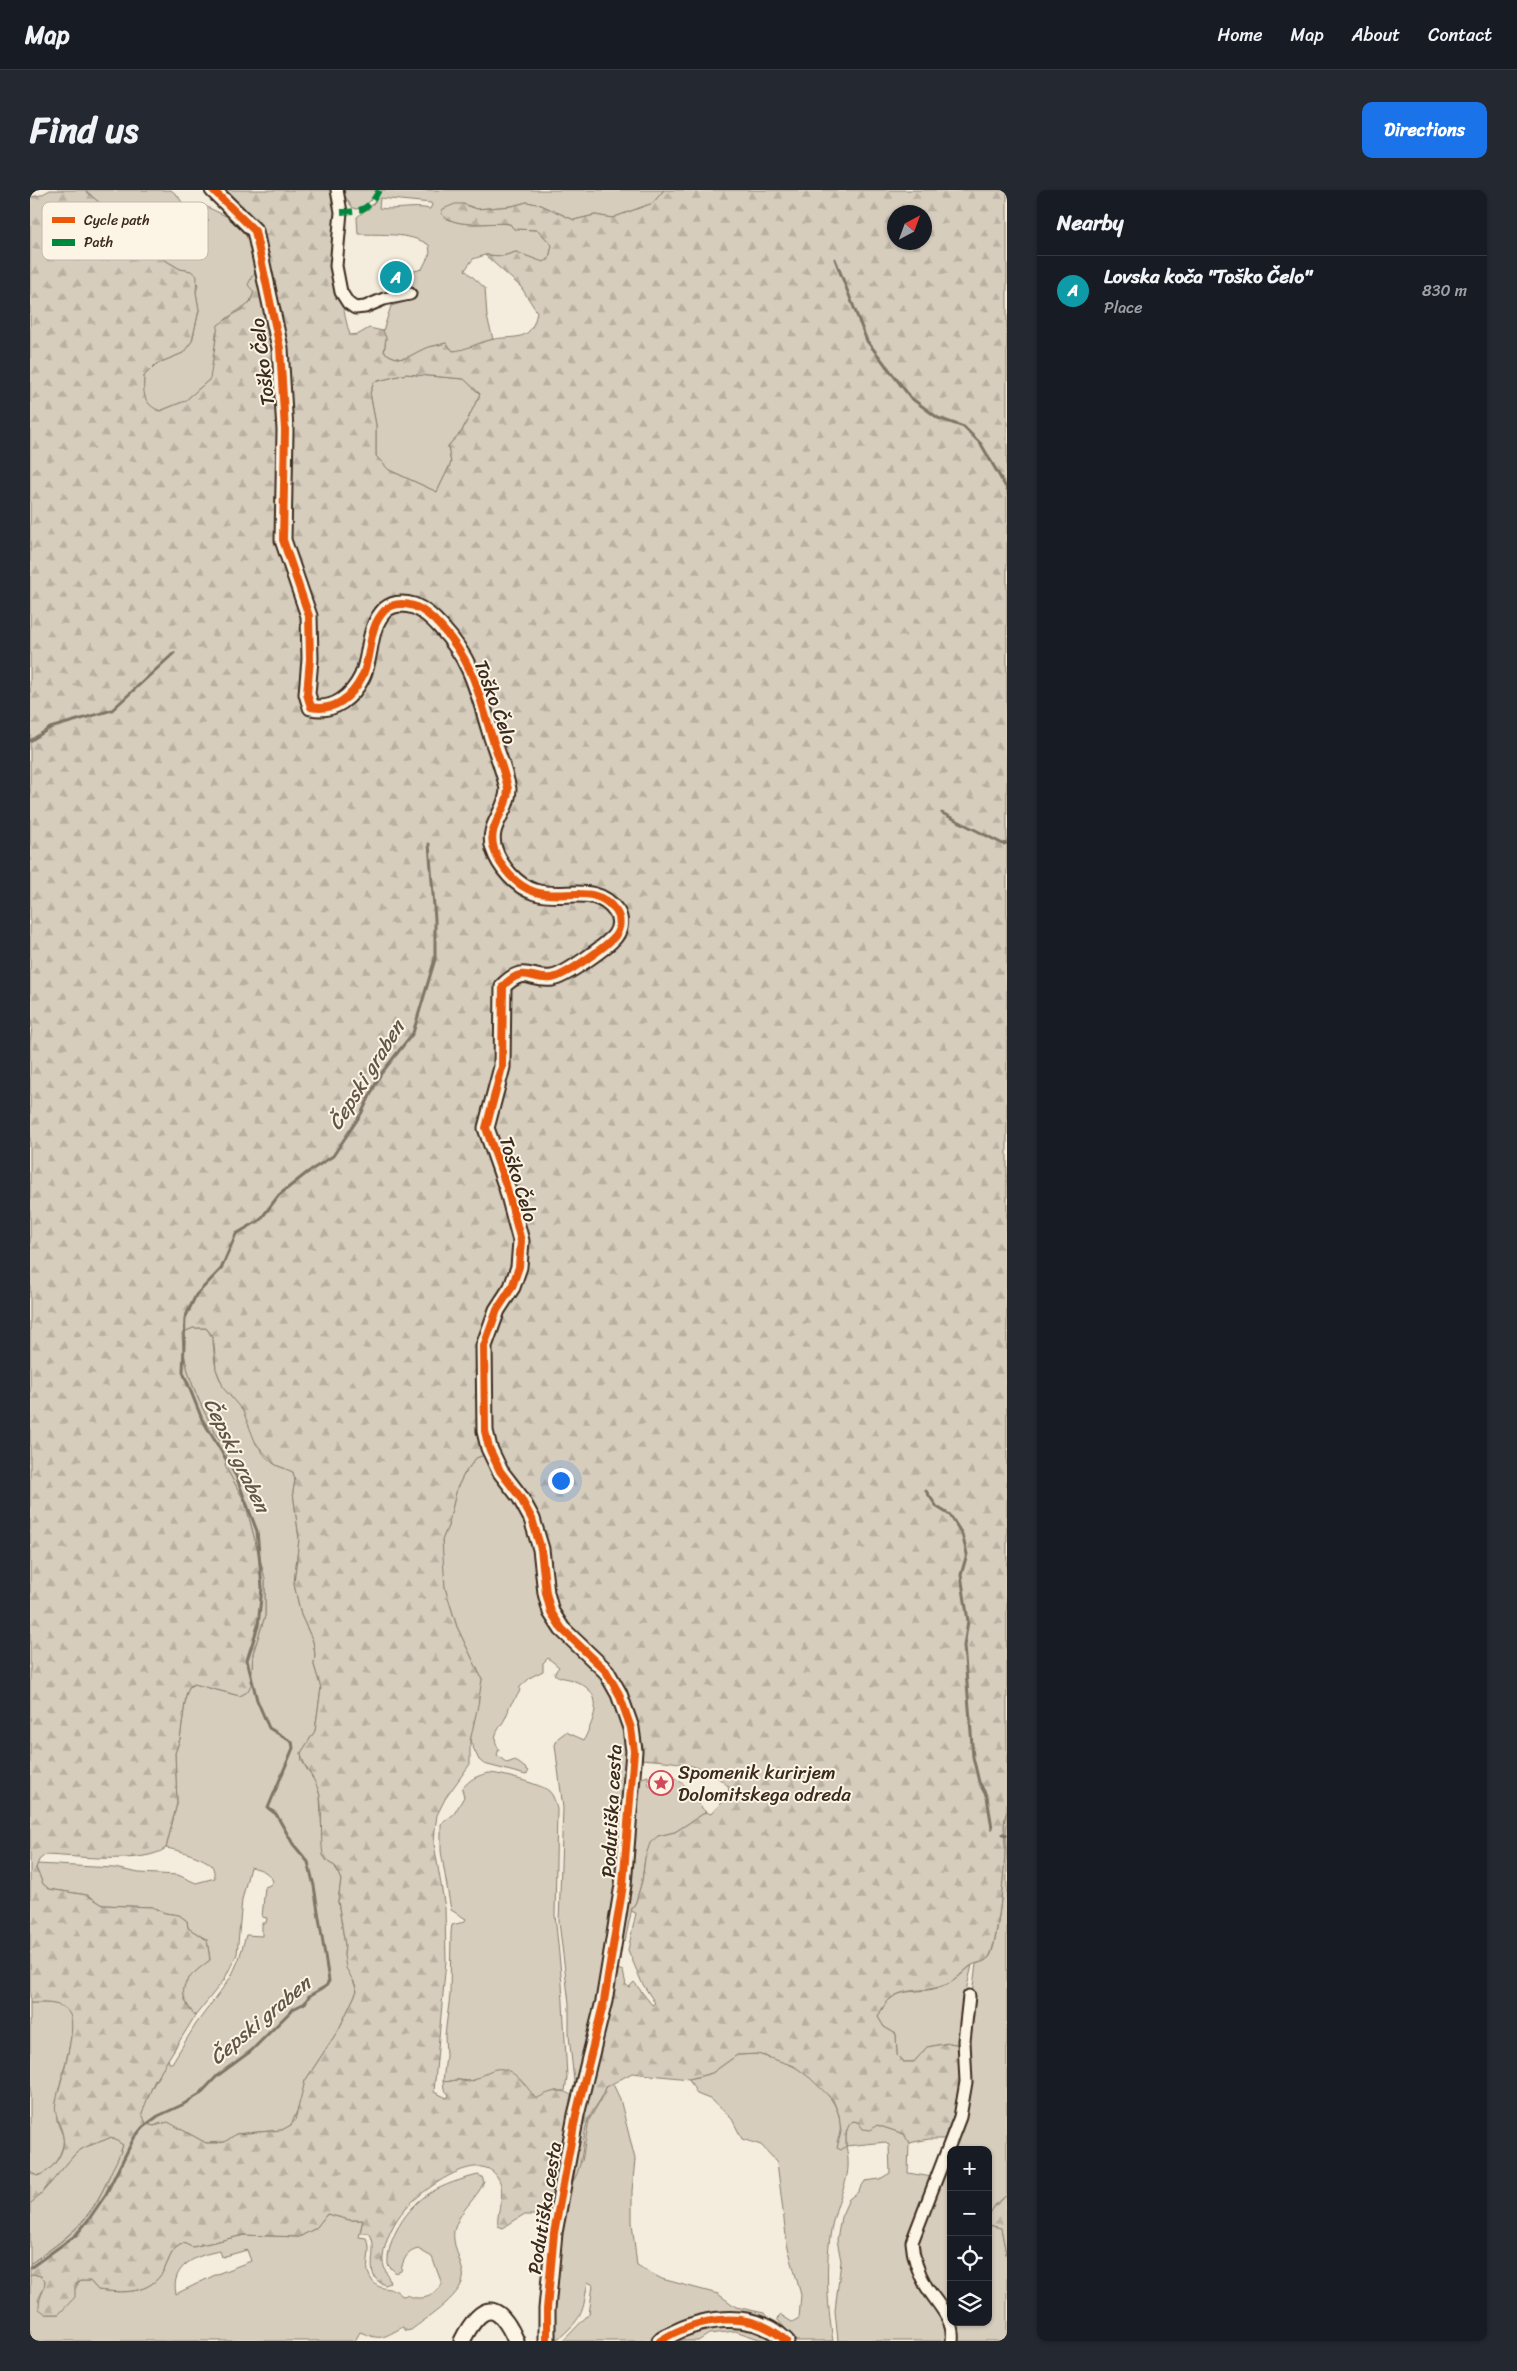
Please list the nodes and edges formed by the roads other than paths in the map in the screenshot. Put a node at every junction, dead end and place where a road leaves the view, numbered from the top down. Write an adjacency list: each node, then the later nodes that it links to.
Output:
1 (213, 190): 4 (street, Toško Čelo)
2 (337, 190): 3 (street)
3 (410, 294)
4 (519, 1267): 8 (street, Podutiška cesta)
5 (969, 1996): 11 (street)
6 (462, 2341): 7 (street)
7 (516, 2341)
8 (547, 2341)
9 (660, 2341): 10 (street)
10 (786, 2341)
11 (952, 2341)

